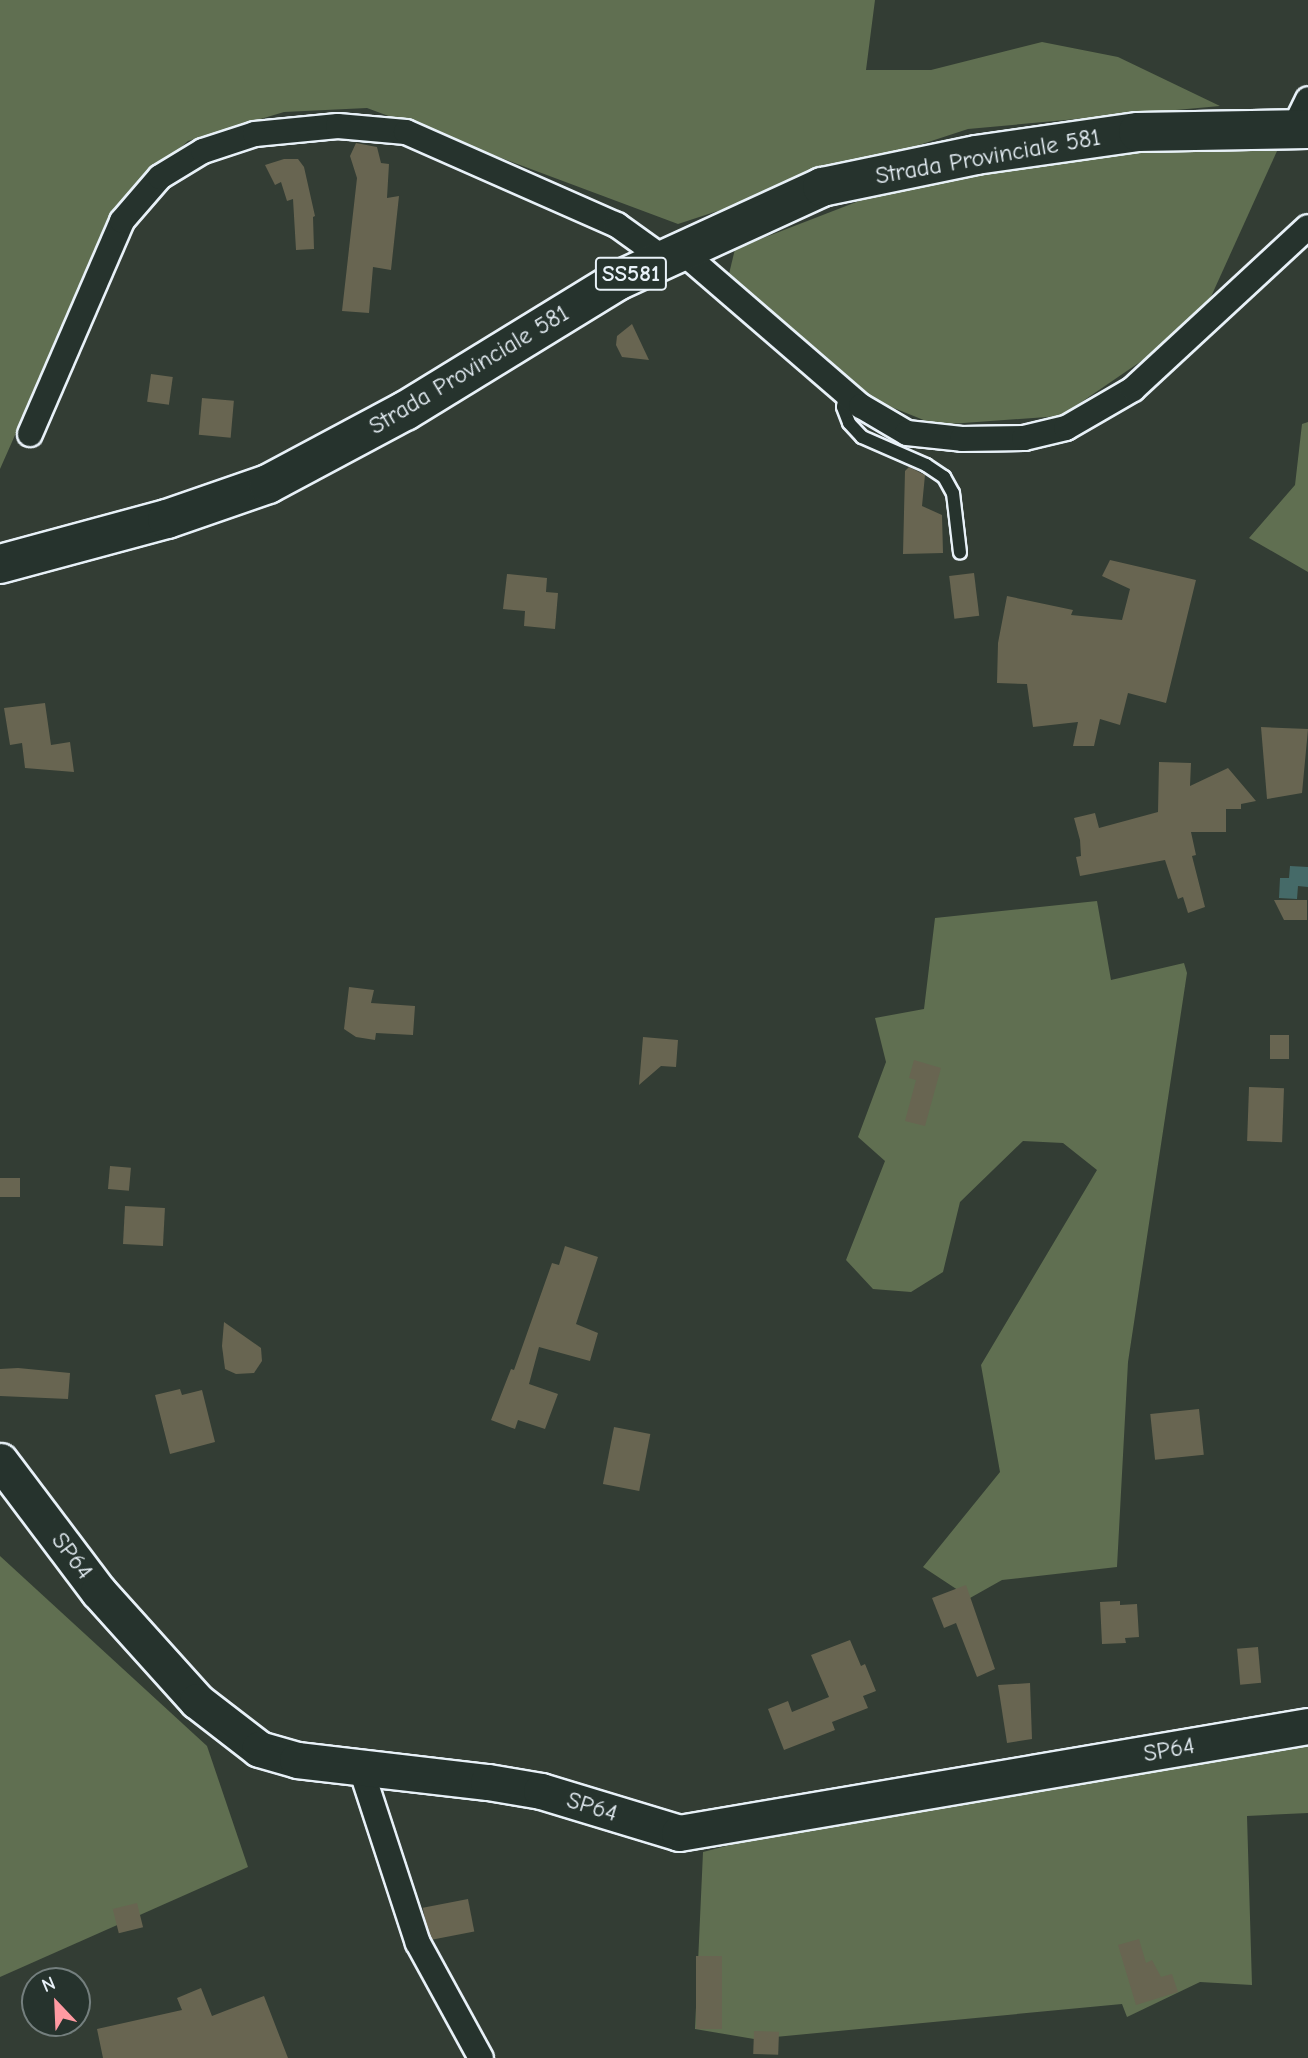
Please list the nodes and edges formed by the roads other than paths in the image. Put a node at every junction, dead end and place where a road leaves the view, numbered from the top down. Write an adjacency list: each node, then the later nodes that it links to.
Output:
1 (1303, 119): 3 (main road, Strada Provinciale 581 / SS581)
2 (1308, 227): 4 (street)
3 (672, 254): 4 (street); 5 (street); 7 (main road, Strada Provinciale 581 / SS581)
4 (845, 393): 6 (lane)
5 (30, 434)
6 (960, 553)
7 (0, 564)
8 (0, 1461): 10 (street, SP64 / SP64)
9 (1308, 1727): 10 (street, SP64 / SP64)
10 (359, 1766): 11 (street)
11 (481, 2058)

